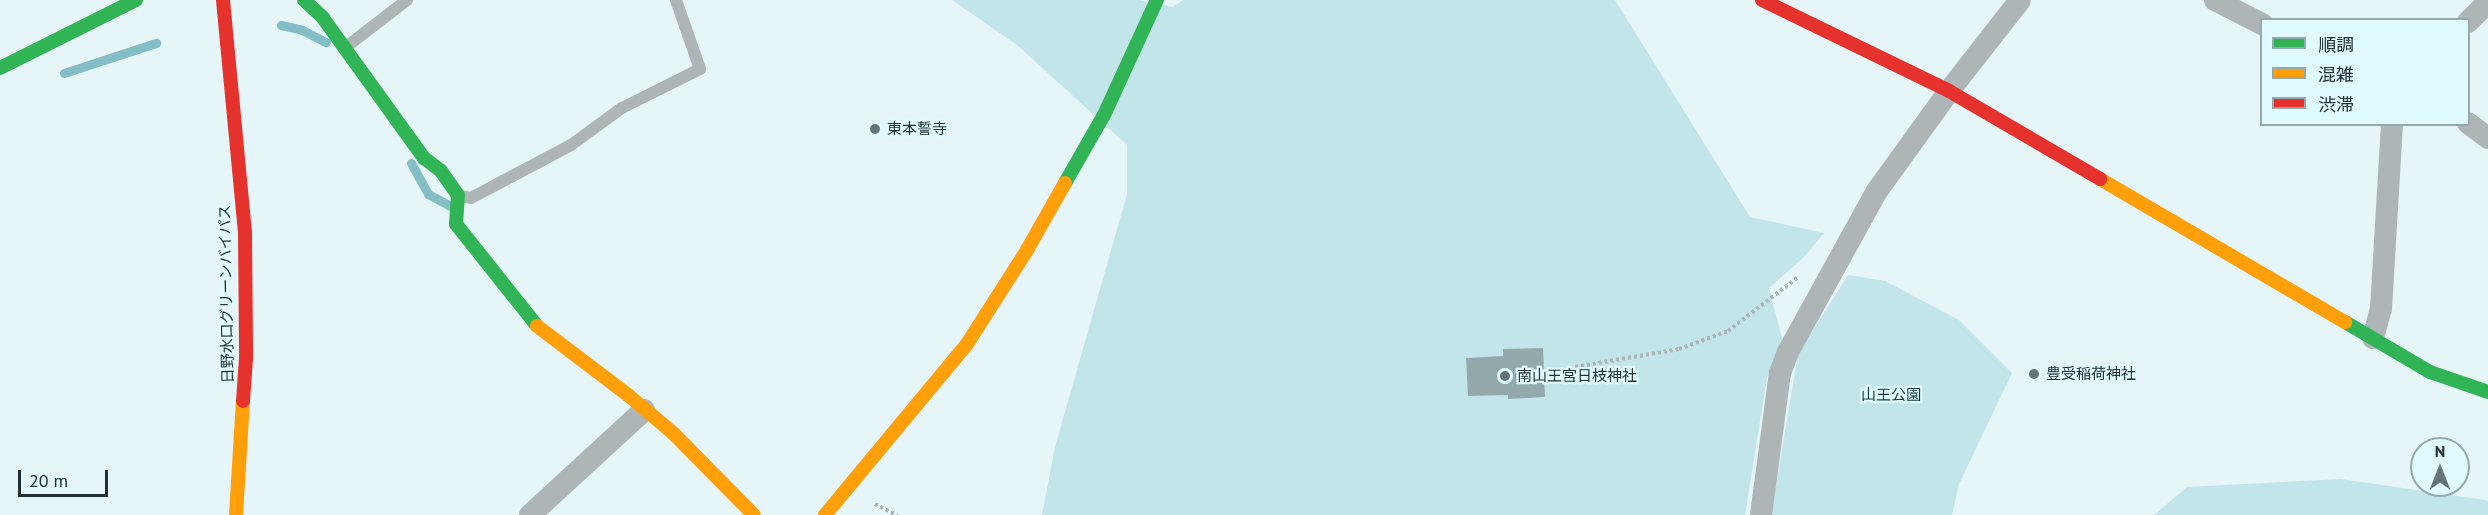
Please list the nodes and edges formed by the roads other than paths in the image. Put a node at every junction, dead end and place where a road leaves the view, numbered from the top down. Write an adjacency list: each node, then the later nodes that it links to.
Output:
1 (136, 0): 14 (main road)
2 (223, 0): 23 (main road, 日野水口グリーンバイパス)
3 (304, 0): 13 (main road)
4 (407, 0): 13 (lane)
5 (676, 0): 19 (lane)
6 (1157, 0): 26 (main road)
7 (1762, 0): 15 (main road)
8 (2019, 0): 15 (street)
9 (2215, 0): 12 (street)
10 (2488, 2): 11 (street)
11 (2470, 21)
12 (2260, 23)
13 (345, 47): 19 (main road)
14 (0, 68)
15 (1949, 91): 20 (main road); 27 (street)
16 (2470, 124): 18 (street)
17 (2392, 126): 20 (street)
18 (2488, 138)
19 (457, 198): 22 (main road)
20 (2373, 338): 21 (main road)
21 (2488, 392)
22 (644, 410): 24 (street); 25 (main road)
23 (236, 515)
24 (530, 515)
25 (754, 515)
26 (825, 515)
27 (1761, 515)

